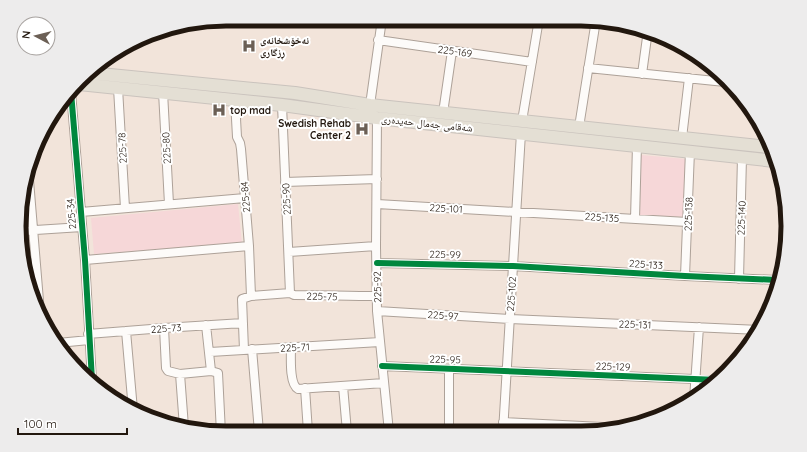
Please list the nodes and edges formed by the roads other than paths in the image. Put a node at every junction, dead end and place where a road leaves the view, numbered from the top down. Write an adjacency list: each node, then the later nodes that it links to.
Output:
1 (381, 26): 5 (street)
2 (538, 26): 7 (street, 225-102)
3 (595, 26): 8 (street)
4 (647, 38): 9 (street)
5 (378, 40): 6 (street, 225-169); 19 (street)
6 (452, 51): 7 (street, 225-169); 20 (street)
7 (532, 62): 22 (street, 225-102)
8 (588, 68): 9 (street); 23 (street)
9 (642, 74): 11 (street)
10 (95, 75): 13 (main road, شەقامی جەمال حەیدەری)
11 (688, 78): 12 (street); 24 (street)
12 (718, 81)
13 (111, 83): 14 (main road, شەقامی جەمال حەیدەری); 15 (main road, شەقامی جەمال حەیدەری); 19 (main road, شەقامی جەمال حەیدەری); 36 (street, 225-78)
14 (86, 84)
15 (163, 92): 17 (main road, شەقامی جەمال حەیدەری); 34 (street, 225-80)
16 (72, 99): 37 (street, 225-34)
17 (235, 100): 18 (main road, شەقامی جەمال حەیدەری); 33 (street, 225-84)
18 (282, 105): 21 (main road, شەقامی جەمال حەیدەری); 31 (street, 225-90)
19 (370, 105): 20 (main road, شەقامی جەمال حەیدەری)
20 (443, 113): 22 (main road, شەقامی جەمال حەیدەری)
21 (377, 118): 22 (main road, شەقامی جەمال حەیدەری); 30 (street, 225-92)
22 (522, 127): 23 (main road, شەقامی جەمال حەیدەری); 25 (main road, شەقامی جەمال حەیدەری); 38 (street, 225-102)
23 (579, 127): 25 (main road, شەقامی جەمال حەیدەری)
24 (682, 138): 25 (main road, شەقامی جەمال حەیدەری); 26 (main road, شەقامی جەمال حەیدەری)
25 (645, 142): 27 (main road, شەقامی جەمال حەیدەری); 39 (street)
26 (765, 147)
27 (690, 151): 28 (main road, شەقامی جەمال حەیدەری); 40 (street, 225-138)
28 (742, 157): 29 (main road, شەقامی جەمال حەیدەری); 51 (street, 225-140)
29 (769, 160)
30 (377, 179): 31 (street); 35 (street, 225-92)
31 (285, 182): 46 (street, 225-90)
32 (30, 189): 42 (street)
33 (244, 198): 34 (street); 44 (street, 225-84)
34 (169, 204): 36 (street)
35 (376, 204): 38 (street, 225-101); 45 (street, 225-92)
36 (125, 208): 37 (street)
37 (81, 212): 41 (street, 225-34)
38 (516, 212): 39 (street, 225-135); 49 (street, 225-102)
39 (635, 220): 40 (street, 225-135)
40 (688, 222): 50 (street, 225-138)
41 (82, 227): 42 (street); 47 (street, 225-34)
42 (33, 230): 43 (street); 54 (street)
43 (26, 231)
44 (249, 246): 47 (street); 56 (street, 225-84)
45 (376, 246): 46 (street); 48 (street, 225-92)
46 (289, 252): 53 (street, 225-90)
47 (85, 260): 65 (street, 225-34)
48 (377, 263): 49 (street, 225-99); 55 (street, 225-92)
49 (513, 266): 50 (street, 225-133); 58 (street, 225-102)
50 (685, 276): 51 (street, 225-133)
51 (739, 279): 52 (street, 225-133)
52 (773, 280)
53 (290, 293): 55 (street, 225-75); 56 (street, 225-75)
54 (38, 295)
55 (377, 296): 57 (street, 225-92)
56 (248, 297): 59 (street, 225-84)
57 (377, 311): 58 (street, 225-97); 67 (street, 225-92)
58 (510, 319): 61 (street, 225-131); 73 (street, 225-102)
59 (243, 323): 60 (street, 225-73); 69 (street, 225-84)
60 (206, 325): 62 (street, 225-73); 70 (street)
61 (699, 327): 63 (street, 225-131); 77 (street)
62 (164, 328): 64 (street, 225-73); 76 (street)
63 (752, 330)
64 (126, 331): 65 (street, 225-73); 83 (street)
65 (89, 337): 66 (street, 225-73); 75 (street, 225-34)
66 (63, 342)
67 (380, 342): 68 (street, 225-71); 71 (street, 225-92)
68 (291, 347): 69 (street, 225-71); 81 (street)
69 (248, 350): 70 (street, 225-71); 87 (street, 225-84)
70 (210, 352): 74 (street)
71 (382, 366): 72 (street, 225-95); 79 (street, 225-92)
72 (449, 369): 73 (street, 225-95); 91 (street)
73 (506, 371): 77 (street, 225-129); 85 (street, 225-102)
74 (211, 372): 76 (street); 86 (street)
75 (92, 374)
76 (180, 374): 84 (street)
77 (696, 379): 78 (street, 225-129); 82 (street)
78 (709, 380)
79 (384, 383): 80 (street); 90 (street, 225-92)
80 (343, 386): 81 (street); 89 (street)
81 (301, 388): 88 (street)
82 (695, 390)
83 (132, 402)
84 (184, 421)
85 (503, 422): 92 (street, 225-102); 93 (street)
86 (221, 426)
87 (258, 426)
88 (307, 426)
89 (346, 426)
90 (388, 426)
91 (449, 426)
92 (503, 426)
93 (582, 426)

